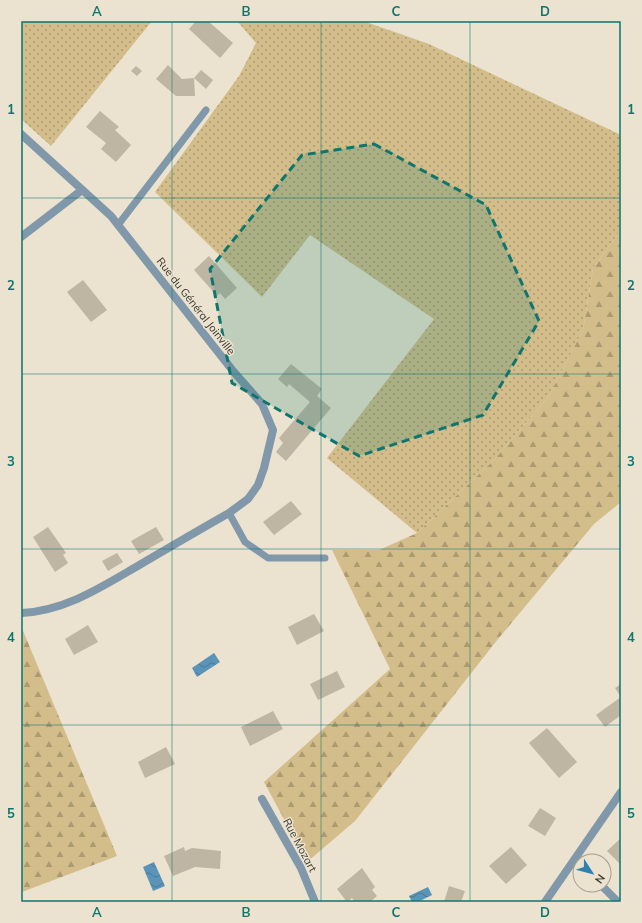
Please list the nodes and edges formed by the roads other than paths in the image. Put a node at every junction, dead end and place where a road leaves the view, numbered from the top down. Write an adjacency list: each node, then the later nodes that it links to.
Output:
1 (206, 110): 4 (lane)
2 (21, 134): 3 (street, Rue du Général Joinville)
3 (82, 190): 4 (street, Rue du Général Joinville); 5 (street)
4 (118, 225): 6 (street, Rue du Général Joinville)
5 (21, 237)
6 (228, 513): 7 (lane); 8 (street, Rue du Général Joinville)
7 (324, 558)
8 (21, 613)
9 (621, 792): 11 (street)
10 (262, 799): 14 (street, Rue Mozart)
11 (583, 853)
12 (572, 868): 15 (street)
13 (609, 893): 16 (street)
14 (315, 902)
15 (545, 902)
16 (618, 902)

